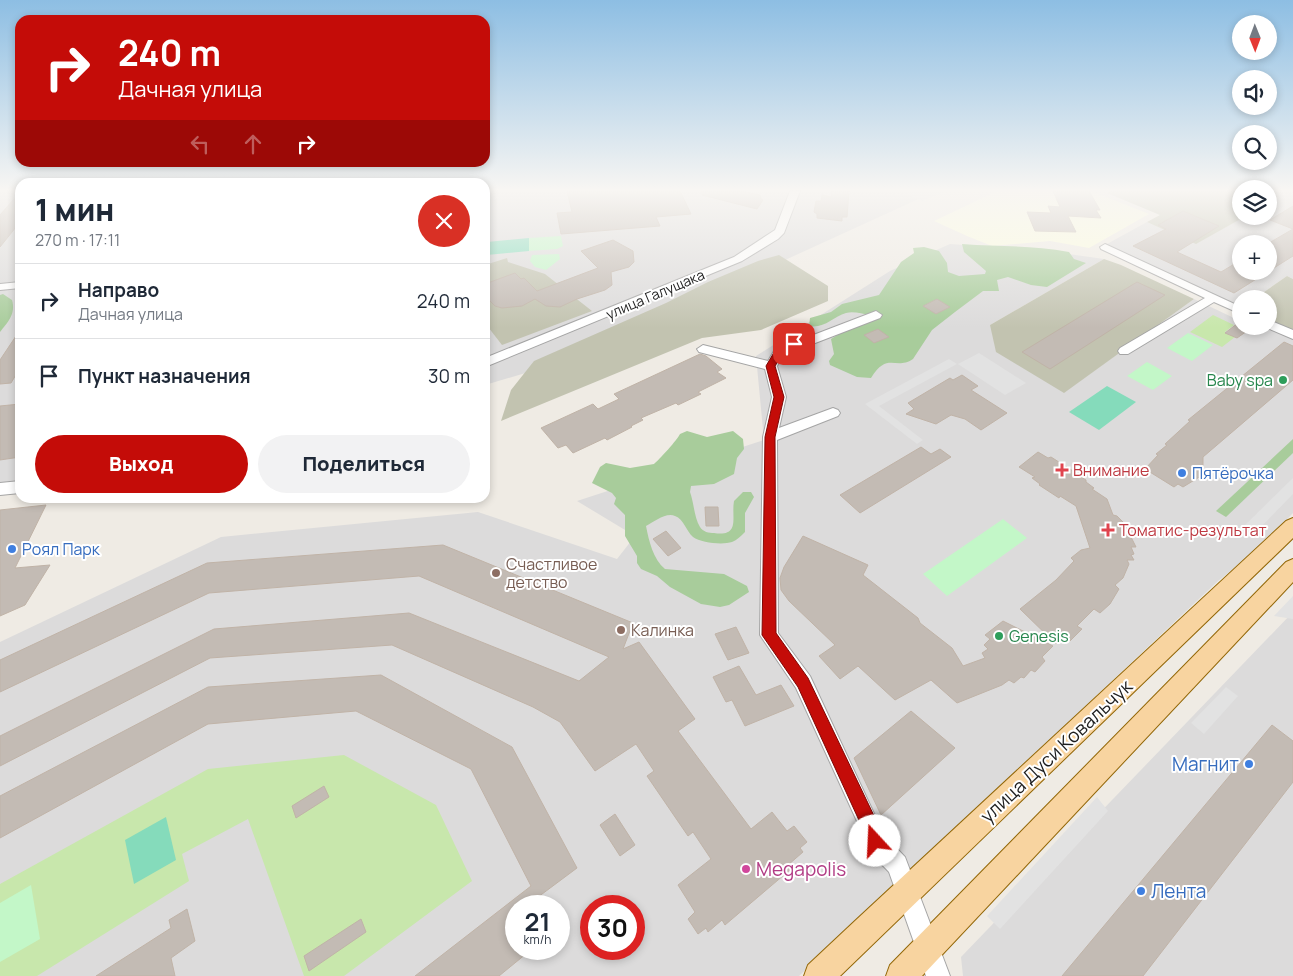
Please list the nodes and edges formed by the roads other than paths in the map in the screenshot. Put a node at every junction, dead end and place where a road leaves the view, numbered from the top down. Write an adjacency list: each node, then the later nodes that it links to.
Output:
1 (774, 237): 12 (street, улица Галущака)
2 (1105, 248): 5 (street)
3 (15, 285): 4 (street)
4 (0, 287)
5 (1213, 298): 6 (street); 11 (street)
6 (1232, 307)
7 (876, 315): 13 (street)
8 (1277, 328): 9 (street)
9 (1293, 335)
10 (703, 348): 13 (street)
11 (1124, 351)
12 (490, 361)
13 (770, 366): 15 (street)
14 (833, 413): 15 (street)
15 (770, 437): 20 (street)
16 (15, 488): 17 (street)
17 (0, 489)
18 (1293, 526): 20 (main road, улица Дуси Ковальчук)
19 (1293, 568): 21 (main road)
20 (907, 891): 21 (street); 22 (main road, улица Дуси Ковальчук)
21 (928, 946): 23 (main road); 24 (street)
22 (819, 976)
23 (901, 976)
24 (938, 976)

